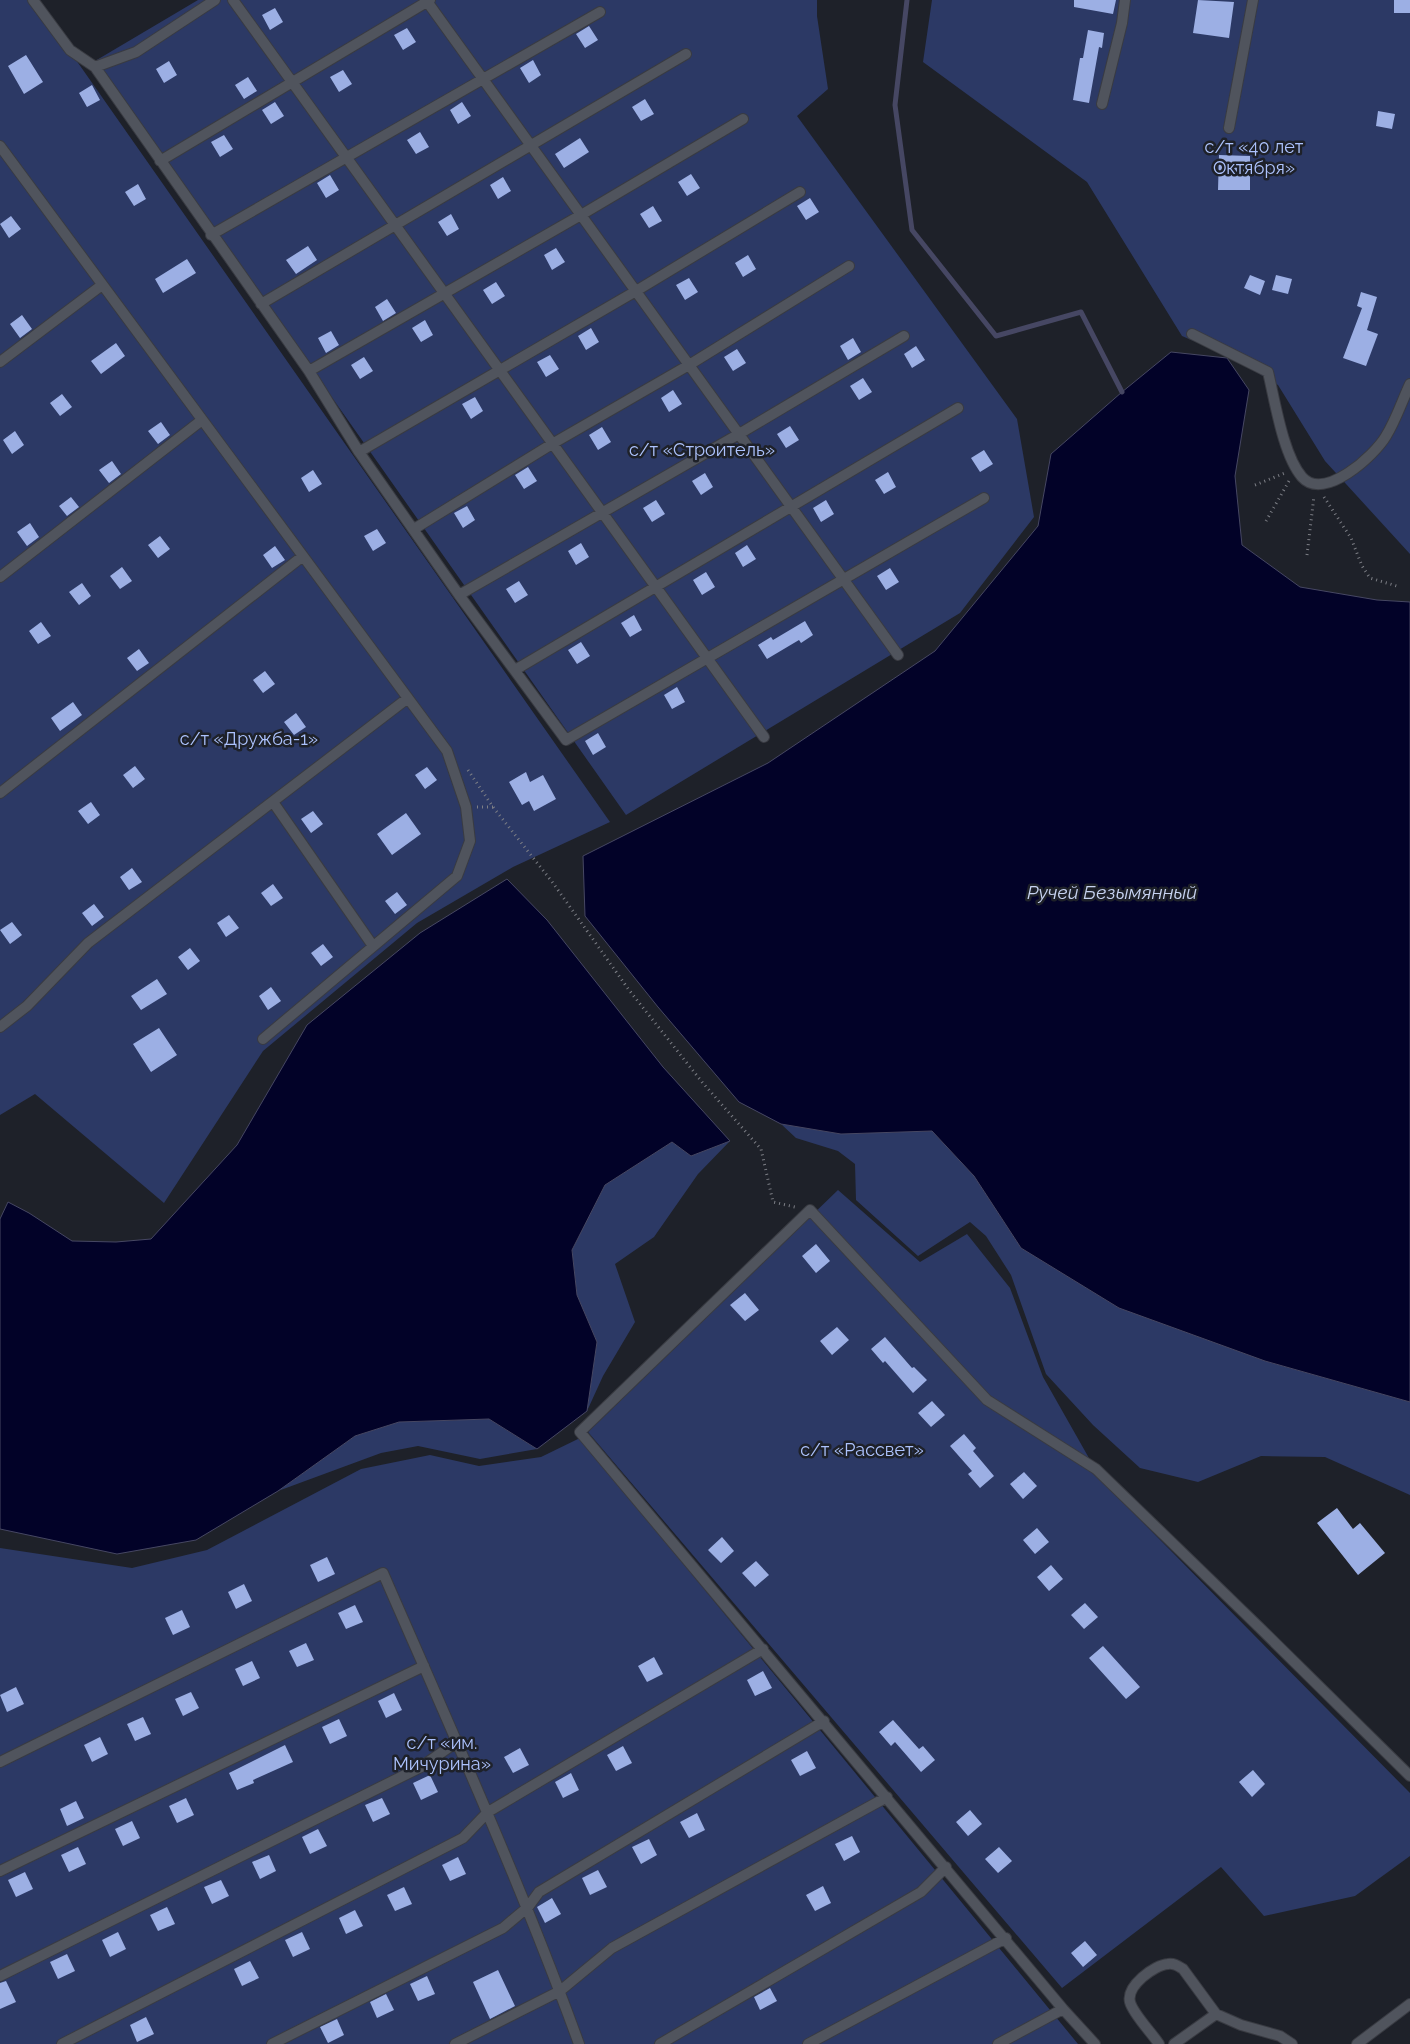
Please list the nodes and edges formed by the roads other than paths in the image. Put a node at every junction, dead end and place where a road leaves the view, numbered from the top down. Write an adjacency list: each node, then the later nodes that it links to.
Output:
1 (34, 0): 9 (lane)
2 (215, 0): 9 (lane)
3 (233, 0): 11 (lane)
4 (1124, 0): 12 (lane)
5 (1253, 0): 14 (lane)
6 (428, 1): 10 (lane); 11 (lane)
7 (600, 12): 10 (lane)
8 (686, 54): 15 (lane)
9 (95, 67): 18 (lane)
10 (483, 79): 15 (lane); 17 (lane)
11 (292, 82): 17 (lane); 18 (lane)
12 (1102, 104)
13 (743, 119): 20 (lane)
14 (1230, 128)
15 (530, 145): 20 (lane); 21 (lane)
16 (0, 146): 24 (lane)
17 (346, 158): 21 (lane); 22 (lane)
18 (160, 161): 22 (lane)
19 (800, 192): 26 (lane)
20 (581, 215): 25 (lane); 26 (lane)
21 (395, 225): 25 (lane); 27 (lane)
22 (211, 235): 27 (lane)
23 (849, 266): 31 (lane)
24 (102, 285): 30 (lane); 36 (lane)
25 (443, 292): 32 (lane); 33 (lane)
26 (636, 292): 31 (lane); 32 (lane)
27 (261, 304): 33 (lane)
28 (1192, 334): 34 (lane)
29 (904, 336): 37 (lane)
30 (0, 362)
31 (689, 365): 37 (lane); 38 (lane)
32 (499, 370): 38 (lane); 39 (lane)
33 (309, 371): 39 (lane)
34 (1410, 384)
35 (958, 408): 41 (lane)
36 (202, 420): 44 (lane); 45 (lane)
37 (739, 434): 41 (lane); 42 (lane)
38 (552, 444): 42 (lane); 43 (lane)
39 (359, 452): 43 (lane)
40 (984, 498): 46 (lane)
41 (791, 506): 46 (lane); 47 (lane)
42 (601, 512): 47 (lane); 48 (lane)
43 (414, 529): 48 (lane)
44 (303, 556): 52 (lane); 54 (lane)
45 (0, 577)
46 (843, 579): 49 (lane); 50 (lane)
47 (655, 587): 50 (lane); 51 (lane)
48 (459, 594): 51 (lane)
49 (898, 655)
50 (706, 658): 51 (lane); 53 (lane)
51 (515, 670)
52 (408, 698): 55 (lane); 56 (lane)
53 (764, 737)
54 (0, 792)
55 (273, 802): 56 (lane); 57 (lane)
56 (373, 946): 58 (lane)
57 (0, 1026)
58 (262, 1039)
59 (763, 1649): 61 (lane); 64 (lane); 66 (lane)
60 (424, 1666): 62 (lane); 63 (lane); 68 (lane)
61 (824, 1721): 65 (lane); 69 (lane)
62 (458, 1741): 66 (lane); 71 (lane)
63 (0, 1762)
64 (1410, 1776)
65 (887, 1797): 67 (lane); 72 (lane)
66 (488, 1812): 69 (lane); 76 (lane)
67 (946, 1867): 70 (lane); 80 (lane)
68 (0, 1871)
69 (528, 1907): 72 (lane); 77 (lane)
70 (1006, 1938): 74 (lane); 81 (lane)
71 (0, 1976)
72 (560, 1991): 78 (lane); 79 (lane)
73 (1410, 2004): 87 (lane)
74 (1064, 2009): 82 (lane); 83 (lane)
75 (1216, 2014): 84 (lane); 85 (lane); 86 (lane)
76 (62, 2044)
77 (272, 2044)
78 (455, 2044)
79 (579, 2044)
80 (660, 2044)
81 (808, 2044)
82 (998, 2044)
83 (1095, 2044)
84 (1159, 2044)
85 (1174, 2044)
86 (1292, 2044)
87 (1357, 2044)

